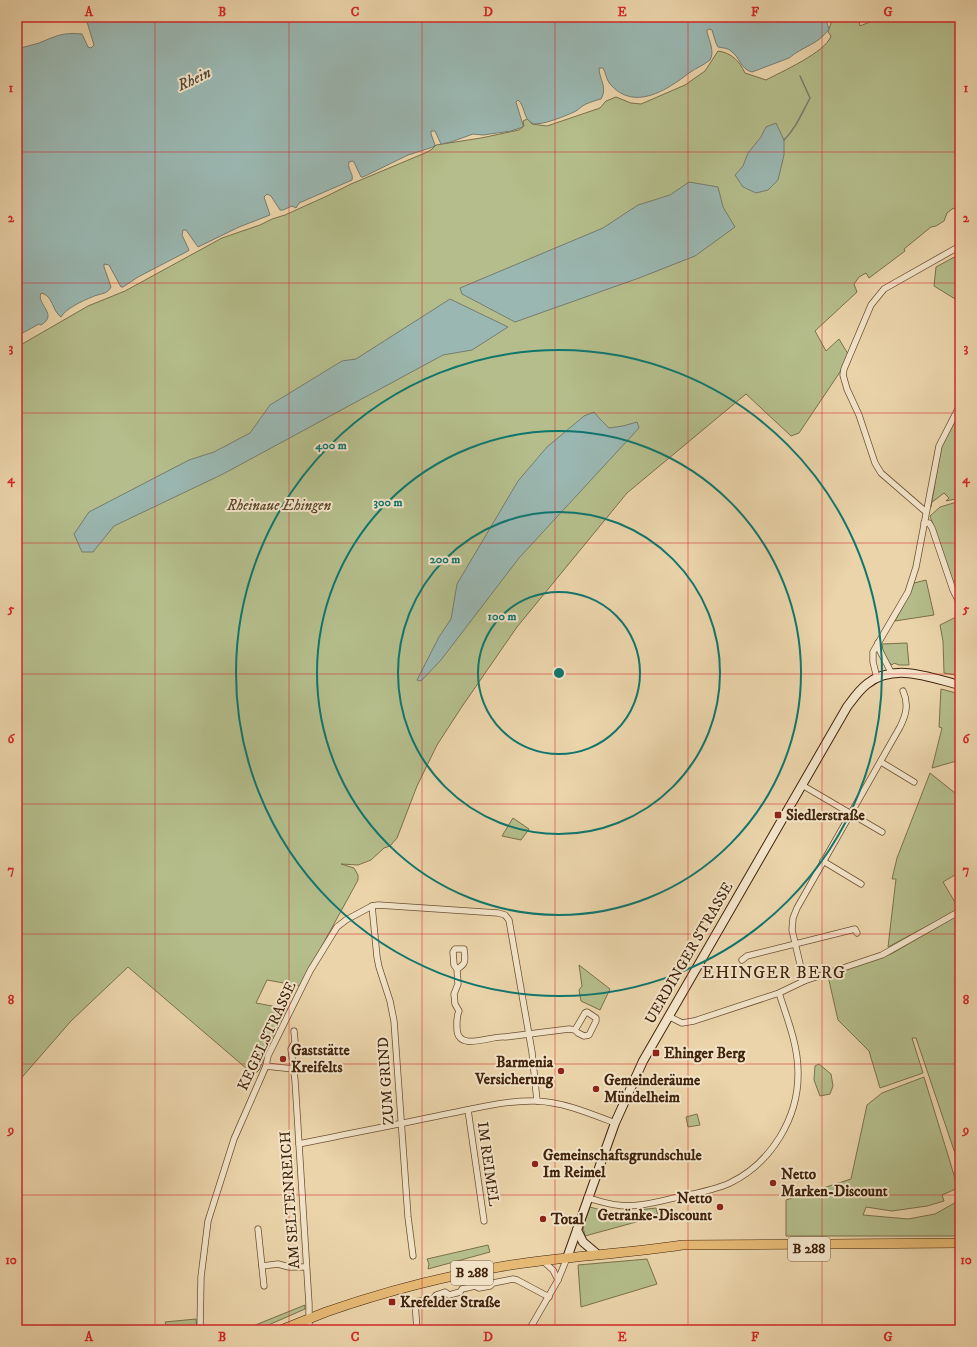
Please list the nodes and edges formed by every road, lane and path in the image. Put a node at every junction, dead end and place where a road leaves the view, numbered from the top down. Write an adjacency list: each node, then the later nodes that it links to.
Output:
1 (960, 246): 3 (street)
2 (960, 405): 3 (street)
3 (926, 512): 4 (street)
4 (924, 523): 5 (street); 6 (street)
5 (960, 604)
6 (878, 643): 7 (street); 8 (street)
7 (892, 674): 8 (main road); 9 (main road)
8 (877, 678): 13 (main road, UERDINGER STRASSE)
9 (960, 685)
10 (903, 691): 11 (street)
11 (881, 762): 12 (street); 14 (street)
12 (914, 782)
13 (802, 785): 14 (street); 26 (main road, UERDINGER STRASSE)
14 (851, 813): 15 (street); 16 (street)
15 (882, 832)
16 (823, 861): 17 (street); 21 (street)
17 (861, 884)
18 (372, 906): 29 (street, KEGELSTRASSE); 30 (street, KEGELSTRASSE); 34 (street, ZUM GRIND)
19 (960, 911): 24 (street)
20 (857, 933): 21 (street)
21 (796, 944): 22 (street); 24 (street)
22 (742, 960)
23 (457, 969): 29 (street)
24 (804, 981): 25 (street)
25 (779, 993): 26 (street); 37 (street)
26 (668, 1016): 35 (main road, UERDINGER STRASSE)
27 (575, 1030): 29 (street)
28 (294, 1031): 31 (street, AM SELTENREICH)
29 (529, 1035): 32 (street)
30 (266, 1066): 31 (street); 54 (street, KEGELSTRASSE)
31 (293, 1069): 36 (street, AM SELTENREICH)
32 (537, 1101): 33 (street); 35 (street)
33 (468, 1110): 34 (street); 38 (street, IM REIMEL)
34 (401, 1123): 36 (street); 45 (street, ZUM GRIND)
35 (615, 1123): 37 (main road, UERDINGER STRASSE)
36 (299, 1144): 49 (street, AM SELTENREICH)
37 (587, 1198): 40 (main road, UERDINGER STRASSE)
38 (484, 1221)
39 (258, 1229): 48 (street)
40 (577, 1230): 44 (main road); 46 (main road, UERDINGER STRASSE)
41 (960, 1243): 43 (main road, B 288)
42 (960, 1248): 43 (main road, B 288)
43 (657, 1249): 44 (main road, B 288)
44 (597, 1254): 46 (main road, B 288)
45 (413, 1256)
46 (567, 1258): 47 (main road, B 288); 50 (street, UERDINGER STRASSE)
47 (543, 1261): 50 (street); 53 (main road, B 288)
48 (262, 1266): 49 (street); 51 (street)
49 (306, 1267): 53 (street, AM SELTENREICH)
50 (558, 1280): 52 (street, UERDINGER STRASSE)
51 (264, 1286)
52 (549, 1297): 57 (street); 58 (street, UERDINGER STRASSE)
53 (309, 1319): 55 (main road, B 288); 56 (street, AM SELTENREICH)
54 (200, 1330)
55 (281, 1330)
56 (309, 1330)
57 (417, 1330)
58 (529, 1330)

